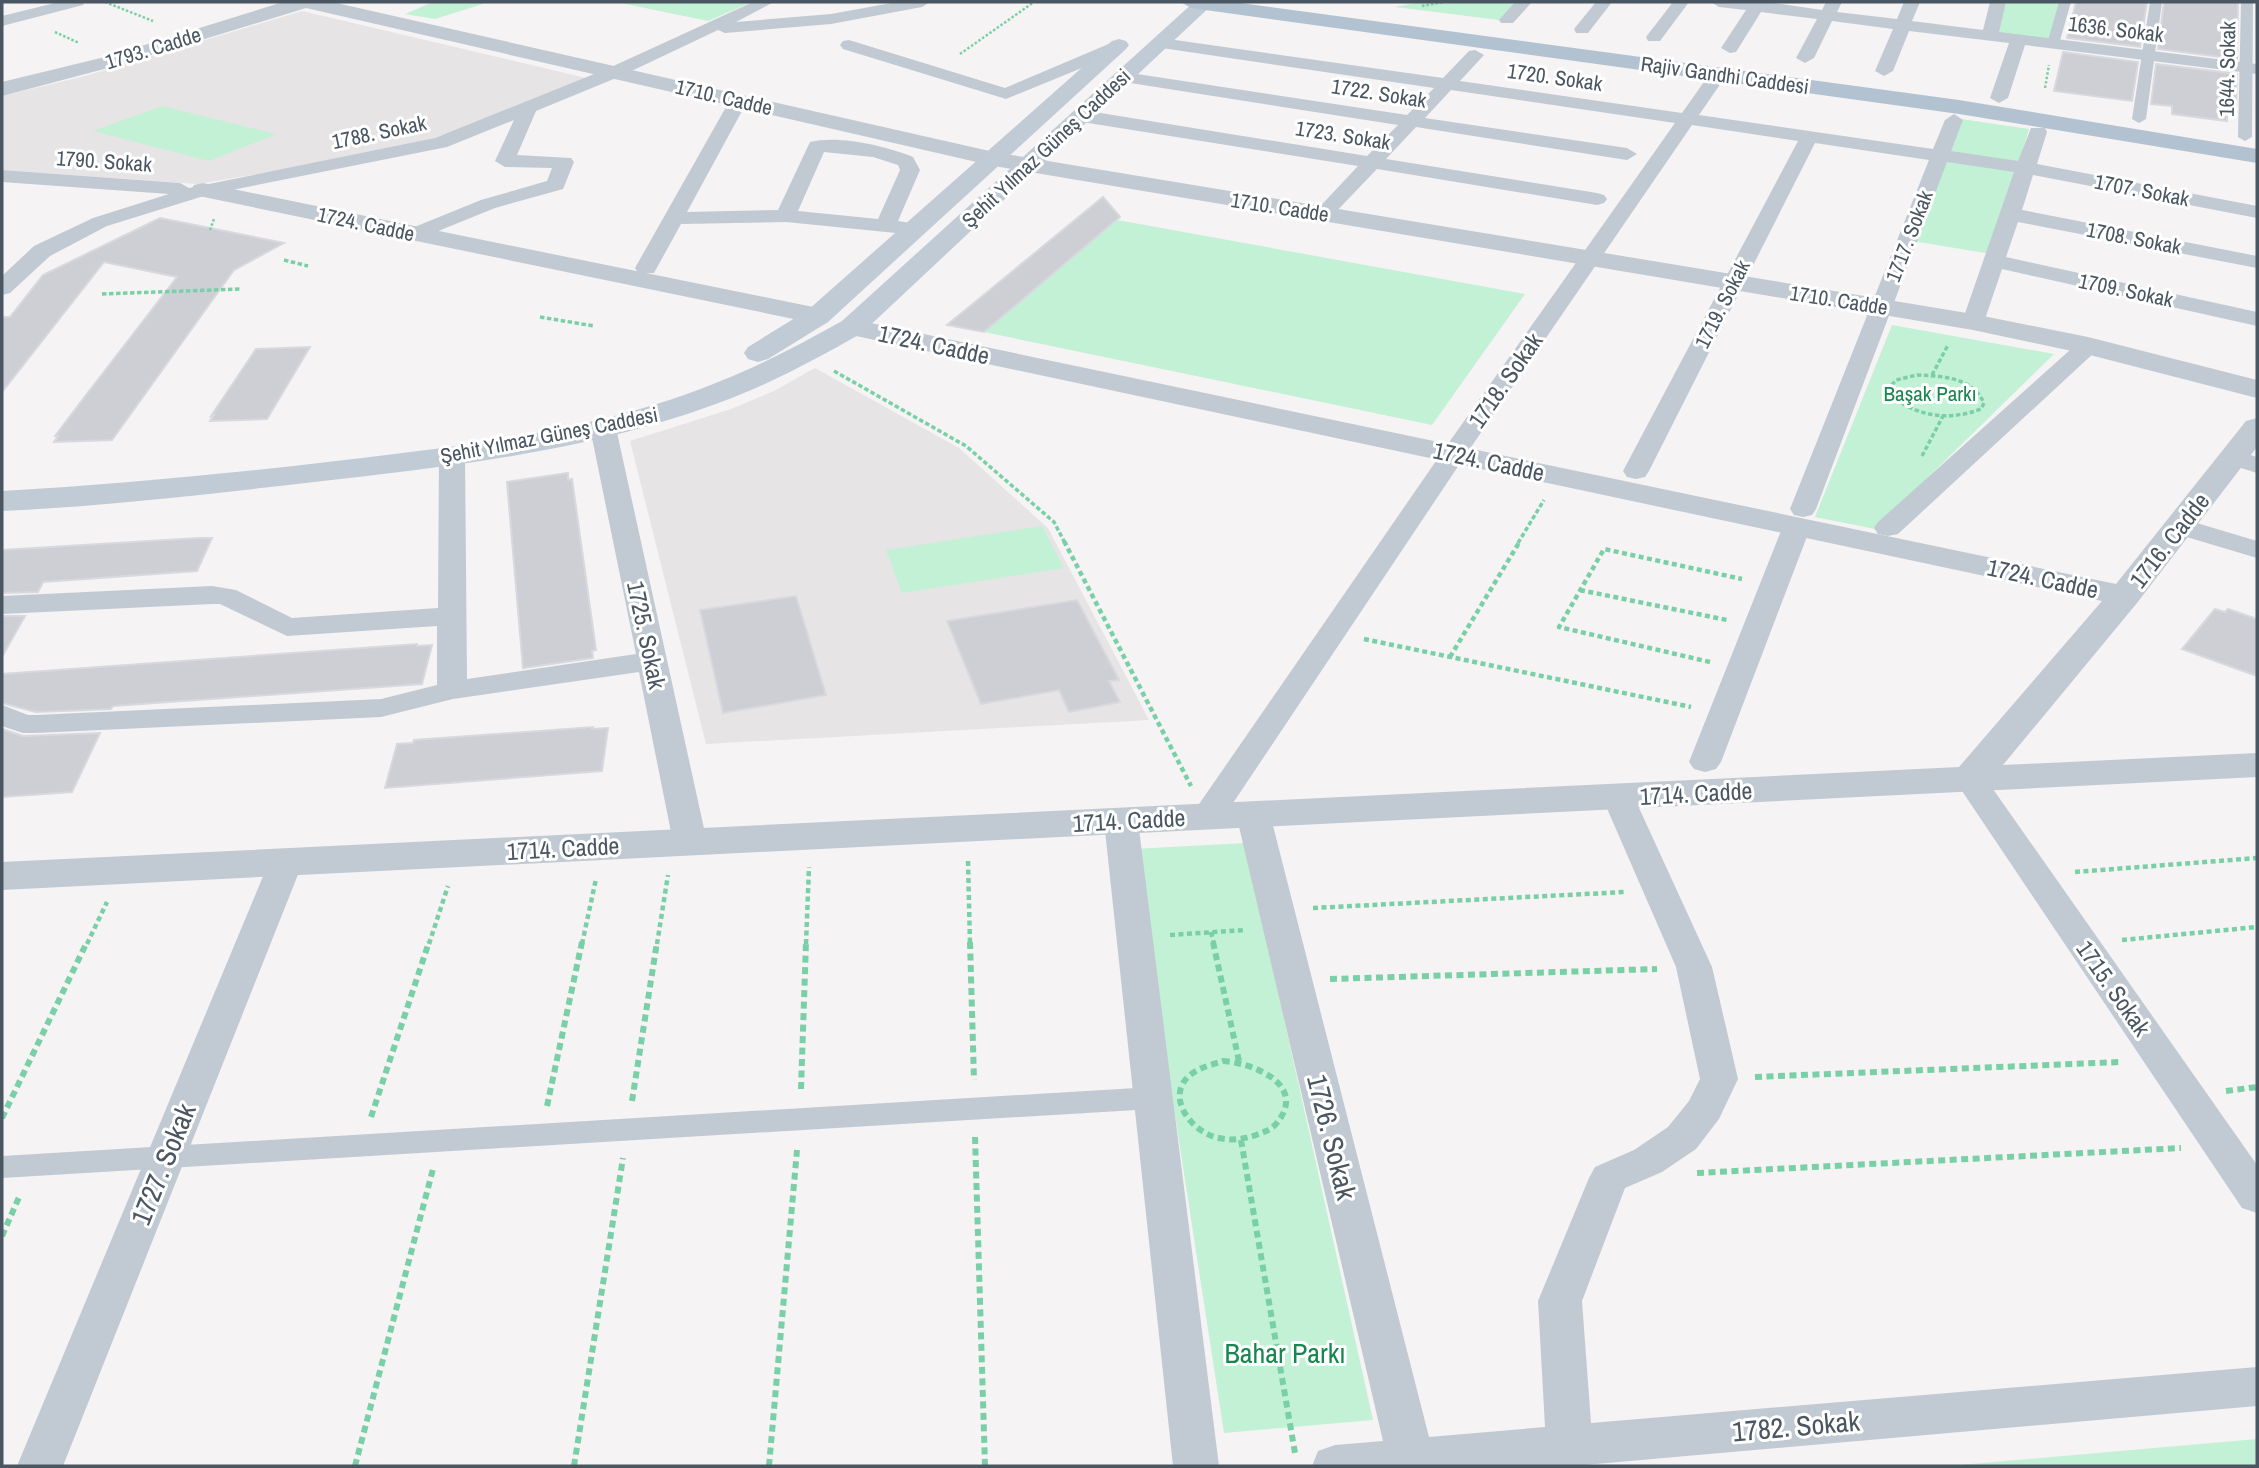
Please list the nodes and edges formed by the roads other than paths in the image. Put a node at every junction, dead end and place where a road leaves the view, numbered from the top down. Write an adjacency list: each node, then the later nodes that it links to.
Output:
1 (77, 2): 20 (street)
2 (305, 2): 37 (street, 1710. Cadde); 41 (street, 1793. Cadde)
3 (766, 2): 22 (street, 1788. Sokak)
4 (922, 2): 22 (street)
5 (1168, 2): 30 (main road, Şehit Yılmaz Güneş Caddesi)
6 (1200, 2): 27 (main road, Şehit Yılmaz Güneş Caddesi); 55 (main road, Rajiv Gandhi Caddesi)
7 (1290, 2): 42 (main road, Rajiv Gandhi Caddesi)
8 (1524, 2): 19 (street)
9 (1604, 2): 23 (street)
10 (1681, 2): 25 (street)
11 (1719, 2): 17 (street, 1636. Sokak)
12 (1912, 2): 21 (street)
13 (1998, 2): 24 (street)
14 (2065, 2): 28 (street)
15 (2156, 2): 33 (street)
16 (2247, 2): 35 (street, 1644. Sokak)
17 (1758, 4): 18 (street, 1636. Sokak); 31 (street)
18 (1831, 9): 21 (street, 1636. Sokak); 34 (street)
19 (1507, 20)
20 (2, 21)
21 (1902, 25): 24 (street, 1636. Sokak); 36 (street)
22 (709, 29): 37 (street, 1788. Sokak)
23 (1582, 29)
24 (1990, 36): 26 (street, 1636. Sokak)
25 (1654, 37)
26 (2019, 39): 28 (street, 1636. Sokak); 42 (street)
27 (1161, 43): 38 (main road, Şehit Yılmaz Güneş Caddesi); 40 (street, 1720. Sokak)
28 (2053, 44): 33 (street, 1636. Sokak)
29 (849, 45): 30 (street)
30 (1117, 47): 56 (main road, Şehit Yılmaz Güneş Caddesi)
31 (1730, 48)
32 (1475, 55): 40 (street)
33 (2148, 56): 35 (street, 1636. Sokak); 46 (street)
34 (1805, 58)
35 (2252, 69): 52 (street, 1644. Sokak)
36 (1884, 71)
37 (615, 72): 43 (street, 1710. Cadde); 44 (street, 1788. Sokak)
38 (1124, 77): 45 (main road, Şehit Yılmaz Güneş Caddesi); 49 (street, 1722. Sokak)
39 (1712, 83): 47 (street, 1718. Sokak)
40 (1447, 84): 47 (street, 1720. Sokak); 49 (street)
41 (2, 89)
42 (1999, 98): 46 (main road, Rajiv Gandhi Caddesi)
43 (739, 100): 56 (street, 1710. Cadde); 67 (street)
44 (528, 108): 61 (street, 1788. Sokak); 70 (street)
45 (1082, 116): 57 (street, 1723. Sokak); 58 (main road, Şehit Yılmaz Güneş Caddesi)
46 (2139, 119): 52 (main road, Rajiv Gandhi Caddesi)
47 (1687, 120): 51 (street, 1720. Sokak); 71 (street, 1718. Sokak)
48 (1954, 120): 54 (street, 1717. Sokak)
49 (1412, 121): 53 (street, 1722. Sokak); 57 (street)
50 (2038, 132): 59 (street)
51 (1809, 137): 54 (street, 1720. Sokak); 75 (street, 1719. Sokak)
52 (2251, 138)
53 (1628, 154)
54 (1940, 156): 59 (street, 1720. Sokak); 77 (street, 1717. Sokak)
55 (2257, 156)
56 (994, 159): 58 (street, 1710. Cadde); 69 (main road, Şehit Yılmaz Güneş Caddesi)
57 (1372, 163): 62 (street, 1723. Sokak); 64 (street)
58 (1029, 164): 64 (street, 1710. Cadde); 81 (main road, Şehit Yılmaz Güneş Caddesi)
59 (2026, 168): 63 (street, 1707. Sokak); 65 (street)
60 (2, 176): 61 (street, 1790. Sokak)
61 (202, 190): 70 (street, 1724. Cadde); 76 (street, 1788. Sokak)
62 (1597, 199)
63 (2257, 212)
64 (1323, 214): 71 (street, 1710. Cadde)
65 (2010, 214): 72 (street); 73 (street, 1708. Sokak)
66 (786, 216): 67 (street); 68 (street); 68 (street)
67 (674, 218): 74 (street)
68 (886, 224): 69 (street)
69 (916, 229): 78 (main road, Şehit Yılmaz Güneş Caddesi)
70 (414, 234): 78 (street, 1724. Cadde)
71 (1590, 258): 75 (street, 1710. Cadde); 86 (street, 1718. Sokak)
72 (1994, 261): 79 (street, 1709. Sokak); 80 (street)
73 (2257, 262)
74 (646, 268)
75 (1734, 282): 77 (street, 1710. Cadde); 89 (street, 1719. Sokak)
76 (2, 288)
77 (1881, 307): 80 (street, 1710. Cadde); 92 (street, 1717. Sokak)
78 (818, 316): 90 (main road, Şehit Yılmaz Güneş Caddesi)
79 (2257, 319)
80 (1973, 322): 82 (street, 1710. Cadde)
81 (852, 327): 85 (main road, Şehit Yılmaz Güneş Caddesi); 86 (street, 1724. Cadde)
82 (2088, 346): 83 (street, 1710. Cadde); 94 (street)
83 (2257, 389)
84 (2257, 427): 88 (street, 1716. Cadde)
85 (603, 428): 87 (main road, Şehit Yılmaz Güneş Caddesi); 99 (street, 1725. Sokak)
86 (1454, 453): 92 (street, 1724. Cadde); 107 (street, 1718. Sokak)
87 (452, 456): 91 (main road, Şehit Yılmaz Güneş Caddesi); 98 (street)
88 (2245, 461): 93 (street, 1716. Cadde)
89 (1636, 471)
90 (2, 477)
91 (2, 501)
92 (1800, 517): 96 (street, 1724. Cadde); 102 (street, 1717. Sokak)
93 (2180, 526): 95 (street); 96 (street, 1716. Cadde)
94 (1888, 528)
95 (2257, 550)
96 (2125, 596): 104 (street, 1716. Cadde)
97 (2, 605): 98 (street)
98 (452, 617): 100 (street)
99 (652, 661): 100 (street); 109 (street, 1725. Sokak)
100 (452, 690): 101 (street)
101 (2, 714)
102 (1705, 762)
103 (2257, 765): 104 (street, 1714. Cadde)
104 (1970, 779): 105 (street, 1714. Cadde); 115 (street, 1715. Sokak)
105 (1618, 797): 106 (street, 1714. Cadde); 117 (street)
106 (1253, 814): 107 (street, 1714. Cadde); 118 (street, 1726. Sokak)
107 (1207, 817): 108 (street, 1714. Cadde)
108 (1121, 821): 109 (street, 1714. Cadde); 112 (street)
109 (690, 842): 110 (street, 1714. Cadde)
110 (286, 862): 111 (street, 1714. Cadde); 113 (street, 1727. Sokak)
111 (2, 876)
112 (1153, 1098): 113 (street); 120 (street)
113 (166, 1157): 114 (street); 119 (street, 1727. Sokak)
114 (2, 1167)
115 (2257, 1197)
116 (2257, 1387): 117 (street, 1782. Sokak)
117 (1569, 1446): 118 (street, 1782. Sokak)
118 (1411, 1460): 121 (street, 1782. Sokak)
119 (40, 1466)
120 (1196, 1466)
121 (1335, 1466)

